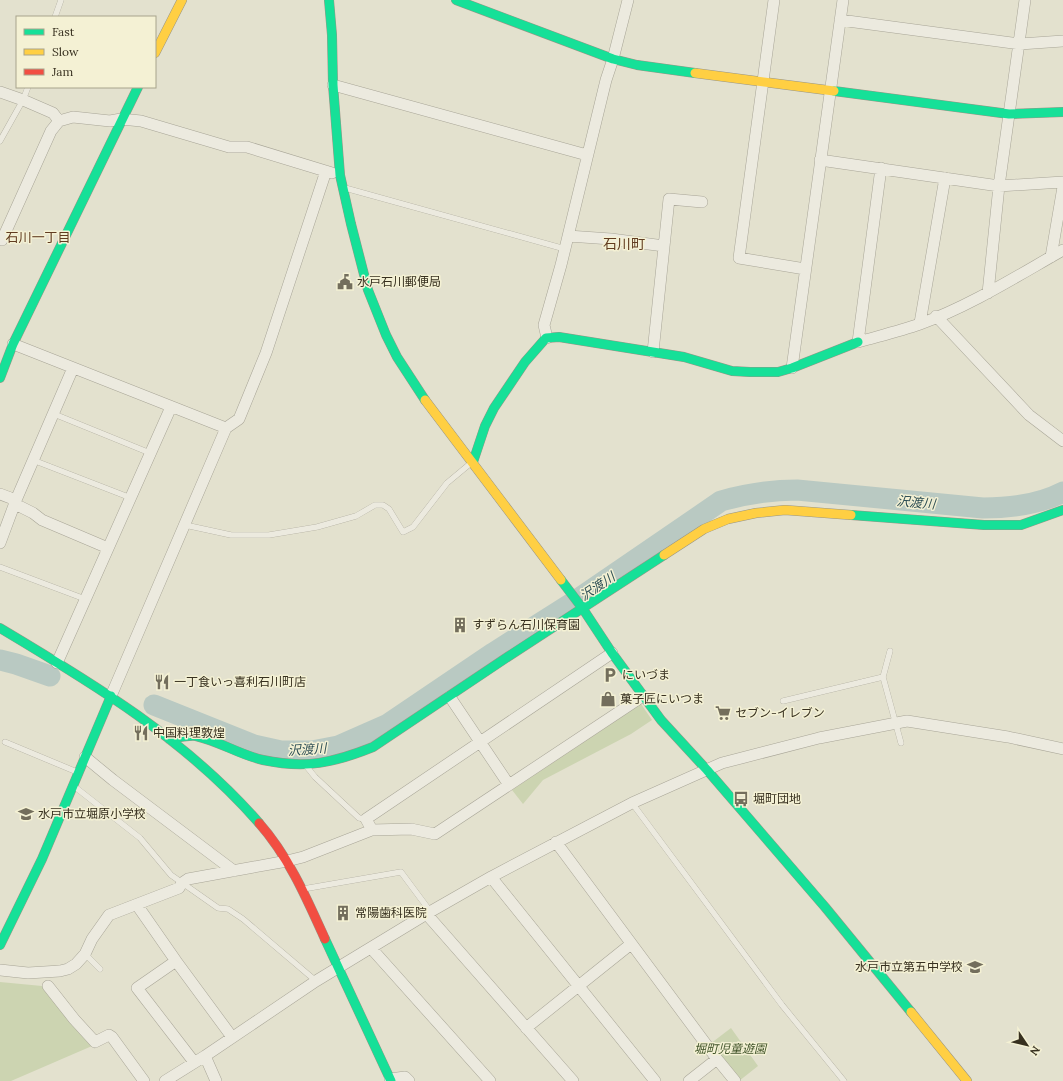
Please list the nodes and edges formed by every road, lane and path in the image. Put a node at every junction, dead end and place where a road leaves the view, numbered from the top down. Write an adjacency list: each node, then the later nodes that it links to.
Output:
1 (61, 0): 9 (lane)
2 (182, 0): 13 (street)
3 (329, 0): 16 (street)
4 (456, 0): 14 (street)
5 (628, 0): 14 (street)
6 (774, 0): 15 (street)
7 (843, 0): 10 (street)
8 (1025, 0): 12 (street)
9 (55, 16)
10 (840, 20): 12 (street); 19 (street)
11 (1063, 41): 12 (street)
12 (1020, 44): 23 (street)
13 (156, 51)
14 (613, 59): 15 (street); 27 (street)
15 (762, 82): 19 (street); 44 (street)
16 (333, 85): 27 (street); 31 (street)
17 (28, 88): 21 (lane)
18 (138, 88): 24 (street)
19 (830, 91): 23 (street); 28 (street)
20 (0, 92): 21 (street)
21 (23, 100): 25 (street); 26 (lane)
22 (1063, 112): 23 (street)
23 (1009, 114): 34 (street)
24 (122, 119): 25 (street); 30 (street); 50 (street)
25 (59, 120): 39 (street)
26 (0, 141)
27 (587, 155): 38 (street)
28 (820, 160): 29 (street); 44 (street)
29 (881, 168): 32 (street); 49 (street)
30 (326, 171): 31 (street); 57 (street)
31 (340, 175): 36 (street)
32 (945, 178): 34 (street); 47 (street)
33 (1063, 182): 34 (street)
34 (999, 186): 45 (street)
35 (1063, 187): 43 (street)
36 (344, 188): 41 (lane); 61 (street)
37 (702, 202): 40 (street)
38 (568, 236): 40 (street); 41 (street)
39 (0, 238)
40 (664, 246): 51 (street)
41 (565, 249): 48 (street)
42 (1063, 250): 43 (street)
43 (1050, 257): 45 (street)
44 (805, 269): 53 (street)
45 (988, 293): 46 (street)
46 (936, 316): 47 (street); 58 (street)
47 (920, 324): 49 (street)
48 (547, 338): 51 (street); 61 (street)
49 (858, 342): 53 (street)
50 (13, 344): 52 (street); 54 (street)
51 (653, 352): 53 (street)
52 (73, 368): 55 (street); 56 (street)
53 (792, 368)
54 (0, 378)
55 (171, 407): 57 (street); 59 (street)
56 (54, 414): 59 (lane); 64 (street)
57 (226, 428): 66 (street)
58 (1063, 440)
59 (150, 453): 63 (street)
60 (38, 462): 63 (lane)
61 (473, 462): 66 (lane); 71 (street)
62 (0, 495): 64 (street)
63 (131, 498): 68 (street)
64 (16, 502): 67 (street); 68 (street)
65 (1063, 510): 71 (street)
66 (184, 525): 77 (street)
67 (0, 543)
68 (108, 548): 70 (street)
69 (0, 567): 70 (lane)
70 (85, 600): 75 (street)
71 (581, 607): 74 (street); 79 (street)
72 (0, 628): 75 (street)
73 (890, 651): 76 (lane)
74 (612, 653): 78 (street); 84 (street)
75 (57, 663): 77 (street)
76 (883, 677): 80 (lane); 81 (lane)
77 (111, 696): 82 (street); 87 (street)
78 (643, 696): 89 (street); 91 (street)
79 (450, 697): 84 (street); 88 (street)
80 (783, 701)
81 (895, 723): 85 (lane); 86 (street); 89 (street)
82 (169, 739): 88 (street); 97 (street)
83 (5, 742): 90 (lane)
84 (480, 742): 91 (street); 94 (street)
85 (900, 743)
86 (1063, 749)
87 (85, 757): 90 (street); 98 (street)
88 (304, 764): 94 (lane)
89 (707, 770): 93 (street); 131 (street)
90 (79, 773): 92 (street)
91 (509, 785): 95 (street)
92 (73, 786): 100 (lane); 105 (street)
93 (632, 804): 96 (street); 130 (lane)
94 (366, 818): 95 (street)
95 (372, 830): 97 (street)
96 (556, 842): 99 (street); 104 (street)
97 (287, 861): 98 (street); 101 (street)
98 (234, 871): 100 (street)
99 (491, 877): 103 (street); 114 (street)
100 (182, 883): 102 (street); 112 (lane)
101 (302, 889): 103 (lane); 109 (street)
102 (137, 905): 107 (street); 108 (street)
103 (428, 913): 106 (street); 115 (street)
104 (631, 944): 114 (street); 118 (street)
105 (0, 945)
106 (371, 948): 109 (street); 125 (street)
107 (85, 954): 110 (lane); 111 (street)
108 (176, 961): 116 (street); 119 (street)
109 (338, 968): 112 (street); 120 (street)
110 (100, 969)
111 (0, 970)
112 (316, 981): 116 (street)
113 (48, 986): 121 (street)
114 (578, 986): 115 (street); 127 (street)
115 (526, 1028): 126 (street)
116 (232, 1037): 117 (street)
117 (206, 1056): 119 (street); 123 (street)
118 (717, 1059): 128 (street); 129 (street)
119 (194, 1062): 122 (street)
120 (391, 1080): 124 (street)
121 (144, 1081)
122 (165, 1081)
123 (216, 1081)
124 (409, 1081)
125 (490, 1081)
126 (573, 1081)
127 (656, 1081)
128 (689, 1081)
129 (735, 1081)
130 (844, 1081)
131 (967, 1081)

